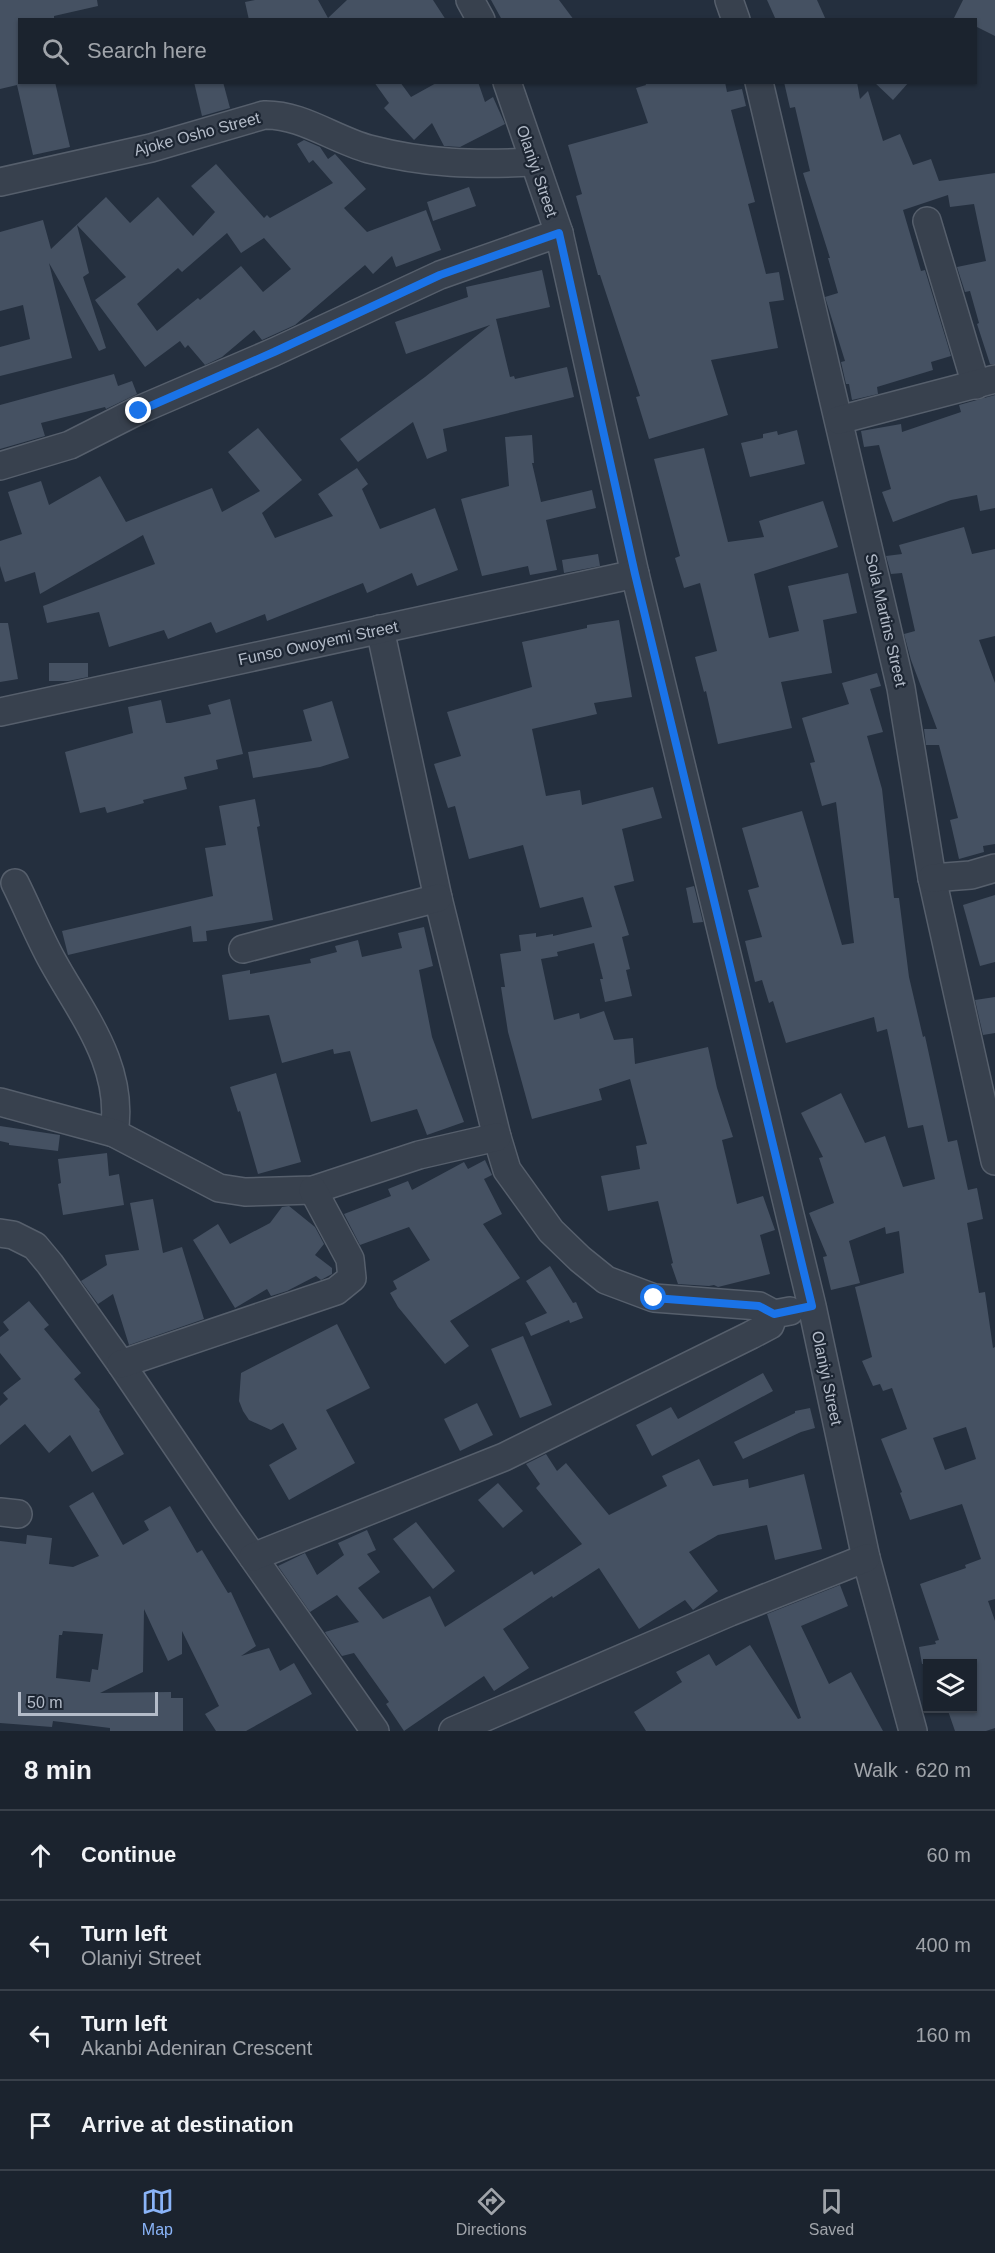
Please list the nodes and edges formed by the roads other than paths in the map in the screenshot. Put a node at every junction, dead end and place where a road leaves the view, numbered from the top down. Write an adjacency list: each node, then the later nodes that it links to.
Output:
1 (470, 0): 3 (street)
2 (729, 0): 4 (street)
3 (480, 18)
4 (735, 18)
5 (508, 84): 7 (street, Olaniyi Street)
6 (759, 84): 12 (street, Sola Martins Street)
7 (534, 162): 8 (street, Ajoke Osho Street); 10 (street, Olaniyi Street)
8 (0, 182)
9 (927, 221): 11 (street)
10 (559, 233): 13 (street); 14 (street, Olaniyi Street)
11 (986, 382): 12 (street)
12 (839, 420): 18 (street, Sola Martins Street)
13 (0, 466)
14 (635, 574): 15 (street, Funso Owoyemi Street); 28 (street, Olaniyi Street)
15 (380, 629): 16 (street, Funso Owoyemi Street); 20 (street)
16 (0, 712)
17 (995, 868): 18 (street)
18 (932, 878): 25 (street, Sola Martins Street)
19 (15, 883): 23 (street)
20 (438, 898): 21 (street); 24 (street)
21 (243, 949)
22 (0, 1102): 23 (street)
23 (114, 1133): 26 (street)
24 (497, 1137): 26 (street); 29 (street)
25 (995, 1161)
26 (313, 1190): 30 (street)
27 (0, 1233): 30 (street)
28 (812, 1306): 29 (street); 32 (street, Olaniyi Street)
29 (774, 1314): 31 (street)
30 (121, 1364): 31 (street)
31 (253, 1557): 33 (street)
32 (866, 1558): 34 (street); 35 (street, Olaniyi Street)
33 (375, 1731)
34 (453, 1731)
35 (913, 1731)

